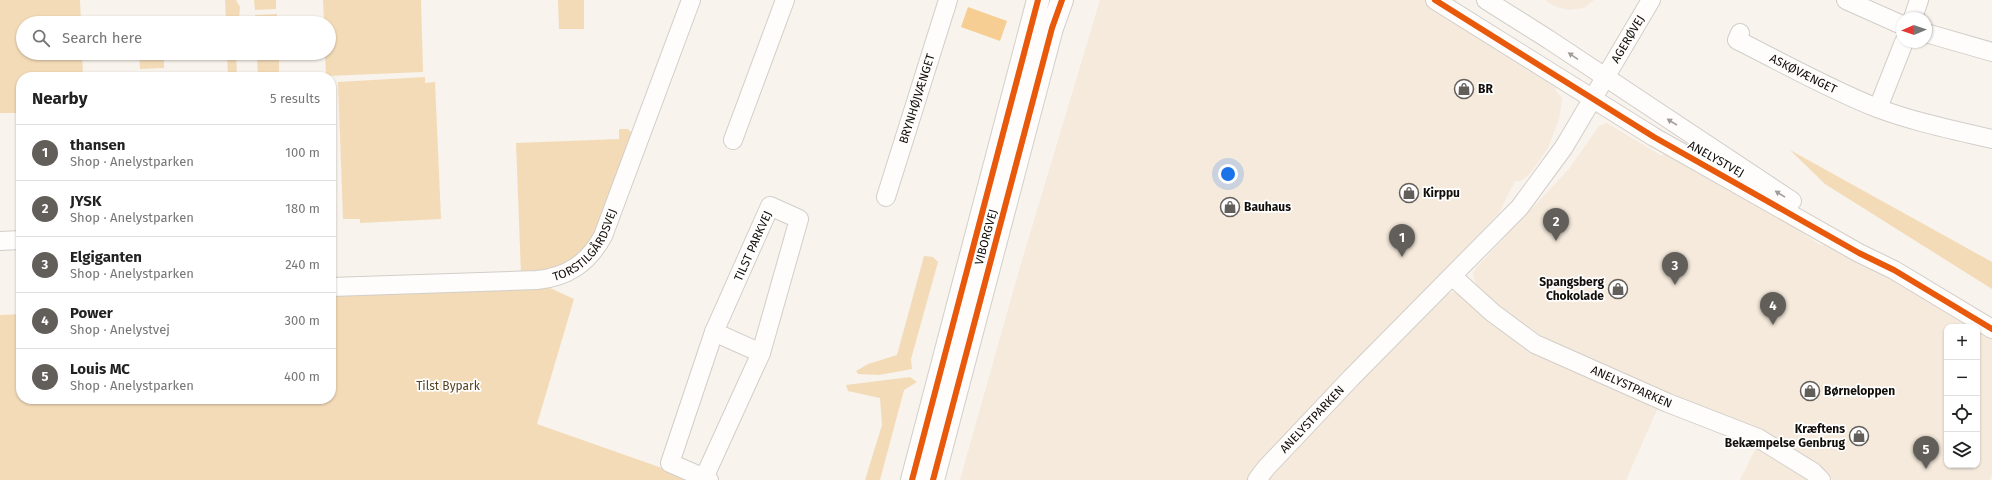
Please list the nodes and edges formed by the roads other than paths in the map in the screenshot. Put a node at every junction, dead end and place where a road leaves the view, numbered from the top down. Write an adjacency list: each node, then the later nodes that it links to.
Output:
1 (691, 0): 27 (street, TORSTILGÅRDSVEJ)
2 (785, 0): 21 (street)
3 (948, 0): 22 (street, BRYNHØJVÆNGET)
4 (1038, 0): 32 (main road, VIBORGVEJ)
5 (1062, 0): 33 (main road, VIBORGVEJ)
6 (1435, 0): 18 (street, ANELYSTVEJ)
7 (1486, 0): 17 (street, ANELYSTVEJ, one-way to 7)
8 (1651, 0): 17 (street, AGERØVEJ)
9 (1846, 0): 12 (street)
10 (1920, 0): 11 (street)
11 (1915, 12)
12 (1896, 21)
13 (1740, 33): 19 (street, ASKØVÆNGET)
14 (1932, 35): 16 (street)
15 (1902, 48): 19 (street)
16 (1992, 52)
17 (1606, 78): 18 (street, AGERØVEJ); 25 (street, ANELYSTVEJ, one-way to 17)
18 (1593, 98): 25 (street, ANELYSTVEJ); 26 (street, ANELYSTPARKEN)
19 (1878, 108): 20 (street, ASKØVÆNGET)
20 (1992, 139)
21 (733, 140)
22 (886, 197)
23 (16, 240): 24 (street)
24 (0, 241)
25 (1894, 270): 28 (street, ANELYSTVEJ)
26 (1452, 276): 34 (street, ANELYSTPARKEN); 35 (street, ANELYSTPARKEN)
27 (336, 287)
28 (1992, 329)
29 (714, 332): 30 (street); 30 (street, TILST PARKVEJ); 31 (street, TILST PARKVEJ)
30 (761, 354): 31 (street, TILST PARKVEJ)
31 (707, 479)
32 (912, 480)
33 (934, 480)
34 (1257, 480)
35 (1821, 480)

